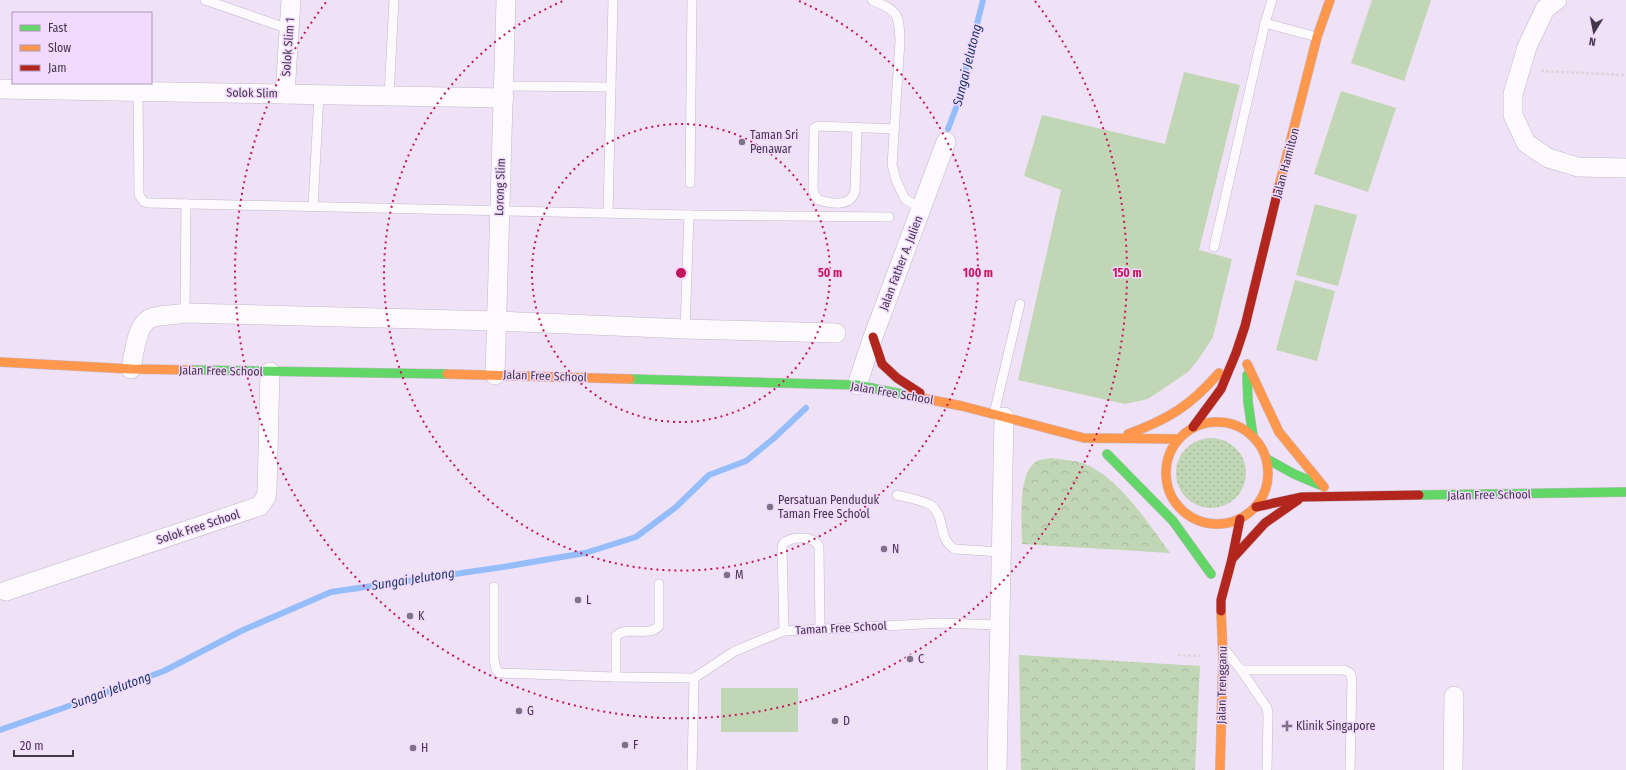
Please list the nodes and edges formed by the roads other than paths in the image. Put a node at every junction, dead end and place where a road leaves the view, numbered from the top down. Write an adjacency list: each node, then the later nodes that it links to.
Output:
1 (205, 0): 12 (lane)
2 (291, 0): 12 (street, Solok Slim 1)
3 (394, 0): 20 (lane)
4 (506, 0): 17 (street, Lorong Slim)
5 (613, 0): 14 (lane)
6 (692, 0): 25 (lane)
7 (872, 0): 22 (lane)
8 (1272, 0): 11 (lane)
9 (1330, 0): 13 (street, Jalan Hamilton)
10 (1557, 0): 24 (street)
11 (1265, 23): 13 (lane); 33 (lane)
12 (289, 29): 18 (street, Solok Slim 1)
13 (1317, 37): 37 (street, Jalan Hamilton)
14 (611, 87): 17 (lane); 30 (lane)
15 (0, 89): 16 (street, Solok Slim)
16 (138, 91): 18 (street, Solok Slim); 26 (lane)
17 (504, 92): 20 (street, Solok Slim); 29 (street, Lorong Slim)
18 (285, 94): 19 (street, Solok Slim)
19 (319, 94): 20 (street, Solok Slim); 27 (lane)
20 (389, 96)
21 (857, 128): 21 (lane); 22 (lane)
22 (894, 129): 28 (lane)
23 (946, 142): 28 (street, Jalan Father A. Julien)
24 (1626, 168)
25 (690, 183)
26 (186, 204): 27 (lane); 35 (lane)
27 (313, 207): 29 (lane)
28 (922, 209): 40 (street, Jalan Father A. Julien)
29 (499, 212): 30 (lane); 36 (street, Lorong Slim)
30 (608, 214): 31 (lane)
31 (689, 215): 32 (lane); 38 (lane)
32 (889, 217)
33 (1214, 247)
34 (1020, 304): 49 (lane)
35 (185, 313): 36 (street); 44 (street)
36 (496, 322): 38 (street); 46 (street, Lorong Slim)
37 (1245, 326): 41 (street, Jalan Hamilton); 42 (street, Jalan Hamilton)
38 (685, 329): 39 (street)
39 (836, 333)
40 (873, 336): 47 (street, Jalan Father A. Julien); 48 (street)
41 (1236, 353): 50 (street, Jalan Hamilton); 54 (street)
42 (1246, 356): 51 (street, Jalan Hamilton); 59 (street)
43 (0, 362): 44 (street, Jalan Free School)
44 (131, 369): 45 (street, Jalan Free School)
45 (270, 372): 46 (street, Jalan Free School); 75 (street, Solok Free School)
46 (495, 375): 47 (street, Jalan Free School)
47 (856, 385): 48 (street, Jalan Free School)
48 (927, 398): 49 (street, Jalan Free School)
49 (999, 416): 52 (street, Jalan Free School); 70 (street)
50 (1193, 427): 51 (street); 53 (street)
51 (1253, 436): 56 (street)
52 (1084, 438): 54 (street, Jalan Free School); 55 (street, Jalan Free School)
53 (1178, 439): 54 (street, Jalan Free School); 61 (street)
54 (1114, 440)
55 (1101, 450): 57 (street, Jalan Free School); 72 (street)
56 (1267, 459): 59 (street, Jalan Free School); 65 (street)
57 (1138, 473)
58 (1157, 485): 61 (street)
59 (1324, 487): 64 (street, Jalan Free School)
60 (1626, 492): 64 (street, Jalan Free School)
61 (1170, 493): 66 (street)
62 (897, 494): 70 (lane)
63 (1302, 497): 64 (street, Jalan Free School); 65 (street, Jalan Free School); 71 (street)
64 (1351, 498)
65 (1256, 507): 67 (street)
66 (1193, 518): 67 (street); 68 (street)
67 (1240, 519): 71 (street, Jalan Trengganu)
68 (1198, 532)
69 (1202, 546): 72 (street, Jalan Trengganu)
70 (1001, 552): 77 (street)
71 (1232, 559): 76 (street, Jalan Trengganu)
72 (1214, 580): 76 (street, Jalan Trengganu)
73 (659, 584): 82 (lane)
74 (494, 587): 82 (lane)
75 (3, 590)
76 (1222, 600): 80 (street, Jalan Trengganu)
77 (999, 625): 78 (lane, Taman Free School); 86 (street)
78 (820, 629): 79 (lane, Taman Free School); 79 (lane)
79 (784, 631): 83 (lane, Taman Free School)
80 (1223, 647): 81 (lane); 87 (street, Jalan Trengganu)
81 (1241, 670): 88 (lane); 89 (lane)
82 (616, 678): 83 (lane)
83 (694, 678): 85 (lane)
84 (1454, 696): 90 (street)
85 (692, 770)
86 (997, 770)
87 (1220, 770)
88 (1267, 770)
89 (1350, 770)
90 (1453, 770)

